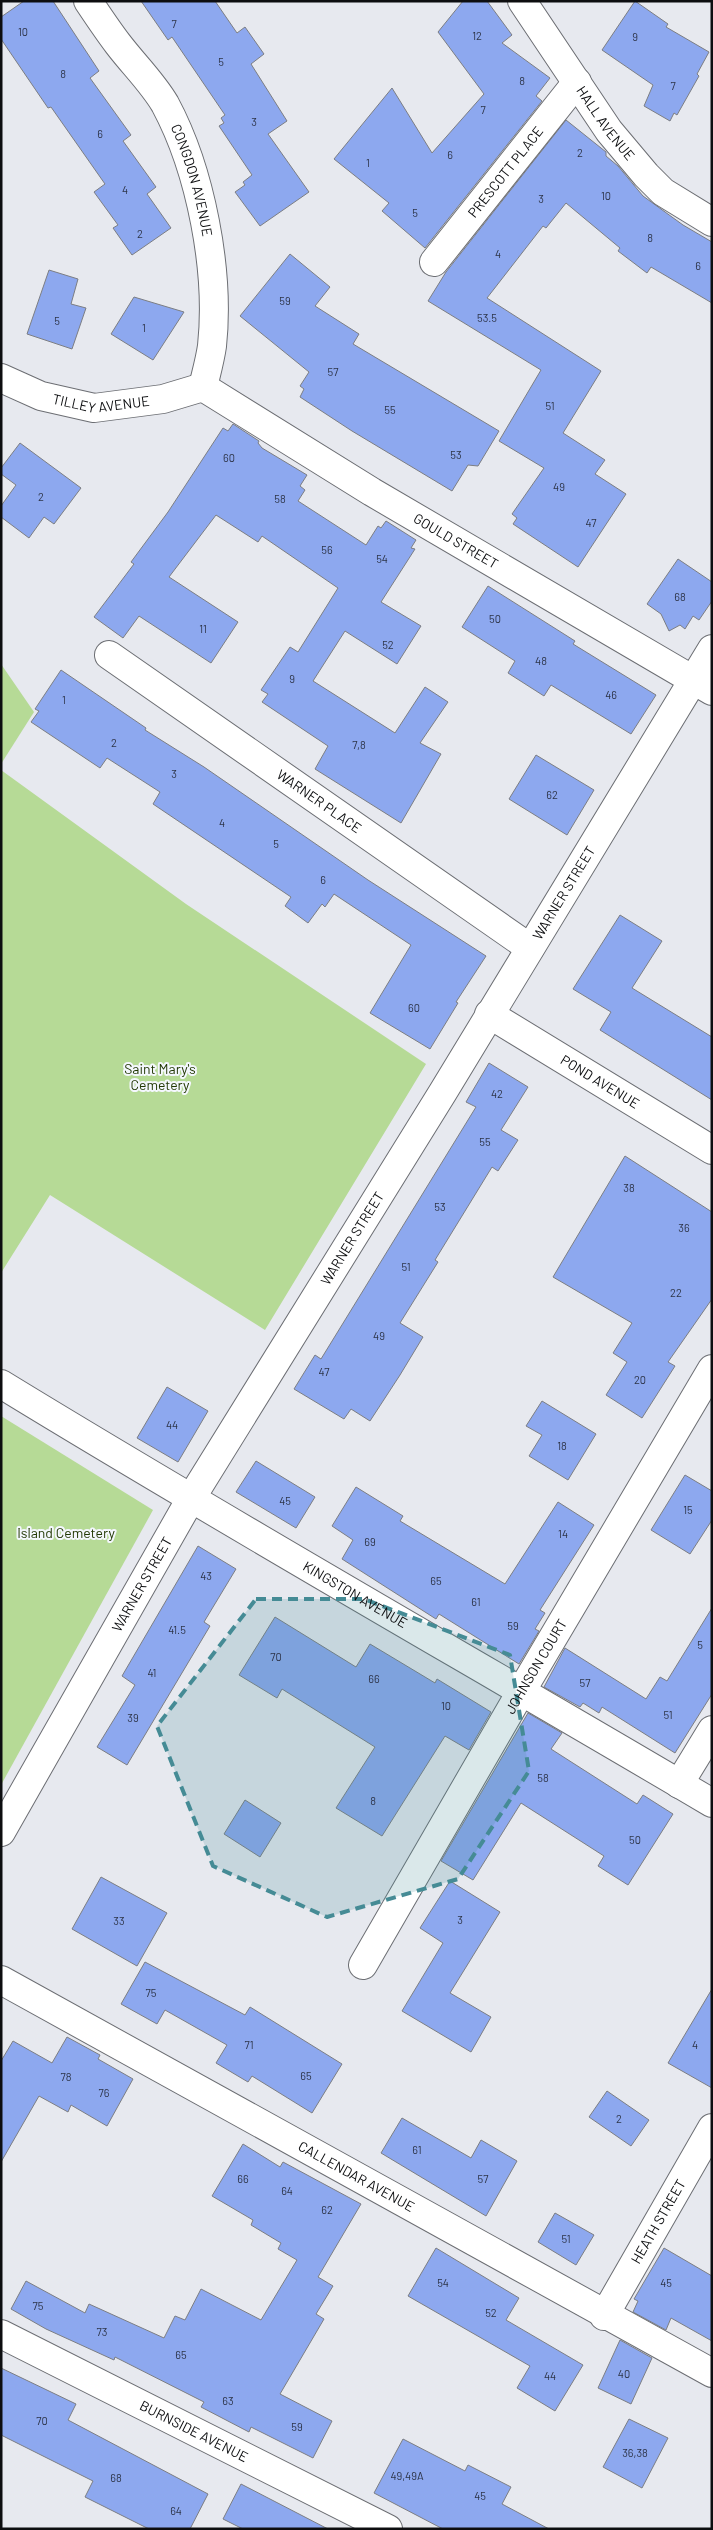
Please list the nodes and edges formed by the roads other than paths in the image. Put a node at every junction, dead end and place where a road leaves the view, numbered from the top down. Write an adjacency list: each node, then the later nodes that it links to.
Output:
1 (88, 1): 7 (street, CONGDON AVENUE)
2 (522, 1): 3 (street, HALL AVENUE)
3 (577, 82): 4 (street, HALL AVENUE); 5 (street, PRESCOTT PLACE)
4 (712, 222)
5 (434, 262)
6 (1, 378): 7 (street, TILLEY AVENUE)
7 (204, 387): 10 (street, GOULD STREET)
8 (712, 649): 10 (street, WARNER STREET)
9 (109, 654): 11 (street, WARNER PLACE)
10 (702, 685): 11 (street, WARNER STREET)
11 (530, 948): 12 (street, WARNER STREET)
12 (489, 1014): 13 (street, POND AVENUE); 16 (street, WARNER STREET)
13 (712, 1150)
14 (712, 1369): 17 (street, JOHNSON COURT)
15 (1, 1384): 16 (street, KINGSTON AVENUE)
16 (190, 1500): 17 (street, KINGSTON AVENUE); 21 (street, WARNER STREET)
17 (522, 1690): 19 (street, KINGSTON AVENUE); 22 (street, JOHNSON COURT)
18 (712, 1730): 19 (street)
19 (679, 1784): 20 (street, KINGSTON AVENUE)
20 (712, 1804)
21 (1, 1832)
22 (363, 1965)
23 (1, 1980): 25 (street, CALLENDAR AVENUE)
24 (712, 2128): 25 (street, HEATH STREET)
25 (604, 2316): 27 (street, CALLENDAR AVENUE)
26 (1, 2334): 28 (street, BURNSIDE AVENUE)
27 (712, 2373)
28 (388, 2529)

